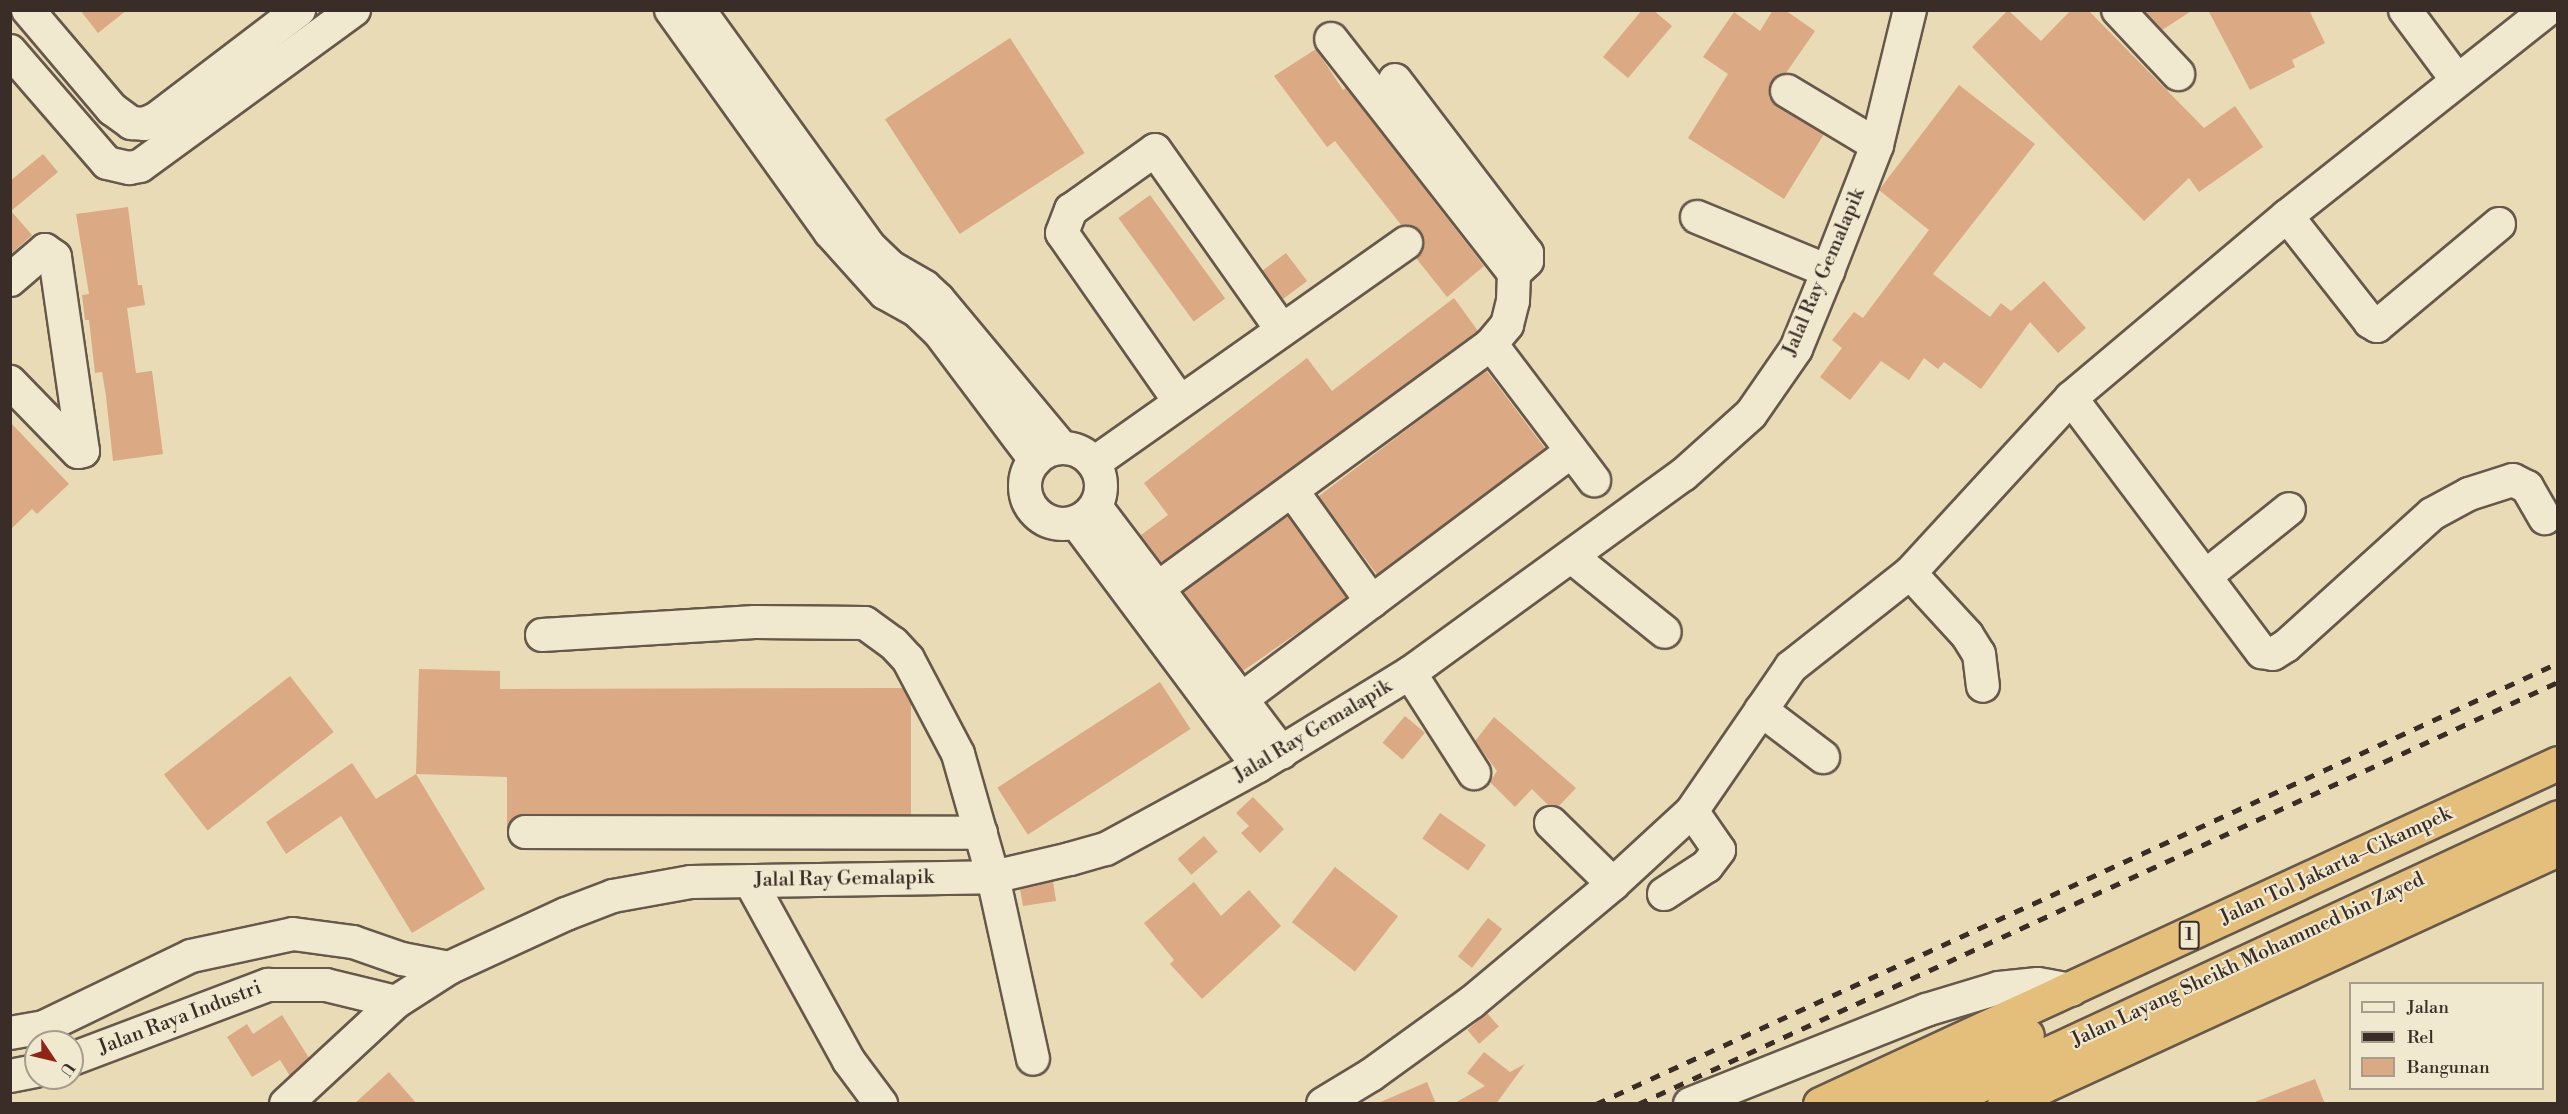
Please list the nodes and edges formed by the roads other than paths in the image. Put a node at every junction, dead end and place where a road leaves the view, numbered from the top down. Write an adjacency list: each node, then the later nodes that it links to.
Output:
1 (28, 10): 16 (street)
2 (299, 10): 16 (street)
3 (354, 10): 18 (street)
4 (671, 10): 26 (street)
5 (699, 10): 26 (street)
6 (1910, 10): 17 (street, Jalal Ray Gemalapik)
7 (2118, 10): 12 (street)
8 (2405, 10): 14 (street)
9 (2547, 10): 14 (street)
10 (1331, 39): 24 (street)
11 (17, 71): 18 (street)
12 (2178, 74)
13 (1395, 80): 24 (street)
14 (2457, 80): 19 (street)
15 (1787, 91): 17 (street)
16 (121, 116): 18 (street)
17 (1877, 145): 23 (street, Jalal Ray Gemalapik)
18 (130, 167)
19 (2288, 216): 21 (street); 30 (street)
20 (1697, 218): 23 (street)
21 (2499, 224)
22 (1406, 243): 27 (street)
23 (1828, 271): 40 (street, Jalal Ray Gemalapik)
24 (1514, 273): 28 (street)
25 (10, 280): 29 (street)
26 (917, 297): 33 (street)
27 (1282, 330): 31 (street); 31 (street)
28 (1491, 344): 32 (street); 36 (street)
29 (10, 382)
30 (2071, 398): 41 (street); 42 (street)
31 (1180, 402): 34 (street)
32 (1571, 452): 35 (street); 44 (street)
33 (1049, 454): 34 (street); 38 (street)
34 (1094, 463): 38 (street)
35 (1594, 480)
36 (1293, 492): 43 (street); 44 (street)
37 (2289, 509): 42 (street)
38 (1086, 514): 43 (street); 52 (street)
39 (2545, 518): 42 (street)
40 (1572, 557): 45 (street); 47 (street, Jalal Ray Gemalapik)
41 (1910, 573): 48 (street); 50 (street)
42 (2207, 575)
43 (1158, 588): 49 (street)
44 (1372, 602): 49 (street)
45 (1665, 632)
46 (543, 634): 60 (street)
47 (1410, 673): 52 (street, Jalal Ray Gemalapik); 54 (street)
48 (1983, 686)
49 (1243, 698): 52 (street)
50 (1761, 710): 51 (street); 56 (street)
51 (1822, 757)
52 (1270, 760): 62 (street, Jalal Ray Gemalapik)
53 (2558, 764): 67 (highway, Jalan Tol Jakarta–Cikampek / 1)
54 (1474, 773)
55 (2558, 788): 77 (highway, Jalan Layang Sheikh Mohammed bin Zayed / 1)
56 (1692, 811): 64 (street); 65 (street)
57 (2558, 817): 78 (highway, Jalan Layang Sheikh Mohammed bin Zayed)
58 (1551, 823): 64 (street)
59 (525, 832): 60 (street)
60 (981, 833): 62 (street)
61 (2558, 849): 79 (highway)
62 (993, 877): 63 (street, Jalal Ray Gemalapik); 71 (street)
63 (750, 881): 66 (street, Jalal Ray Gemalapik); 73 (street)
64 (1612, 884): 74 (street)
65 (1664, 894)
66 (449, 968): 68 (street, Jalal Ray Gemalapik); 69 (street)
67 (2071, 990): 75 (street); 76 (highway, Jalan Tol Jakarta–Cikampek / 1)
68 (396, 1002): 70 (street, Jalan Raya Industri); 72 (street, Jalal Ray Gemalapik)
69 (10, 1033)
70 (84, 1054)
71 (1033, 1059)
72 (287, 1103)
73 (881, 1104)
74 (1323, 1104)
75 (1690, 1104)
76 (1820, 1104)
77 (1879, 1104)
78 (1939, 1104)
79 (2004, 1104)

